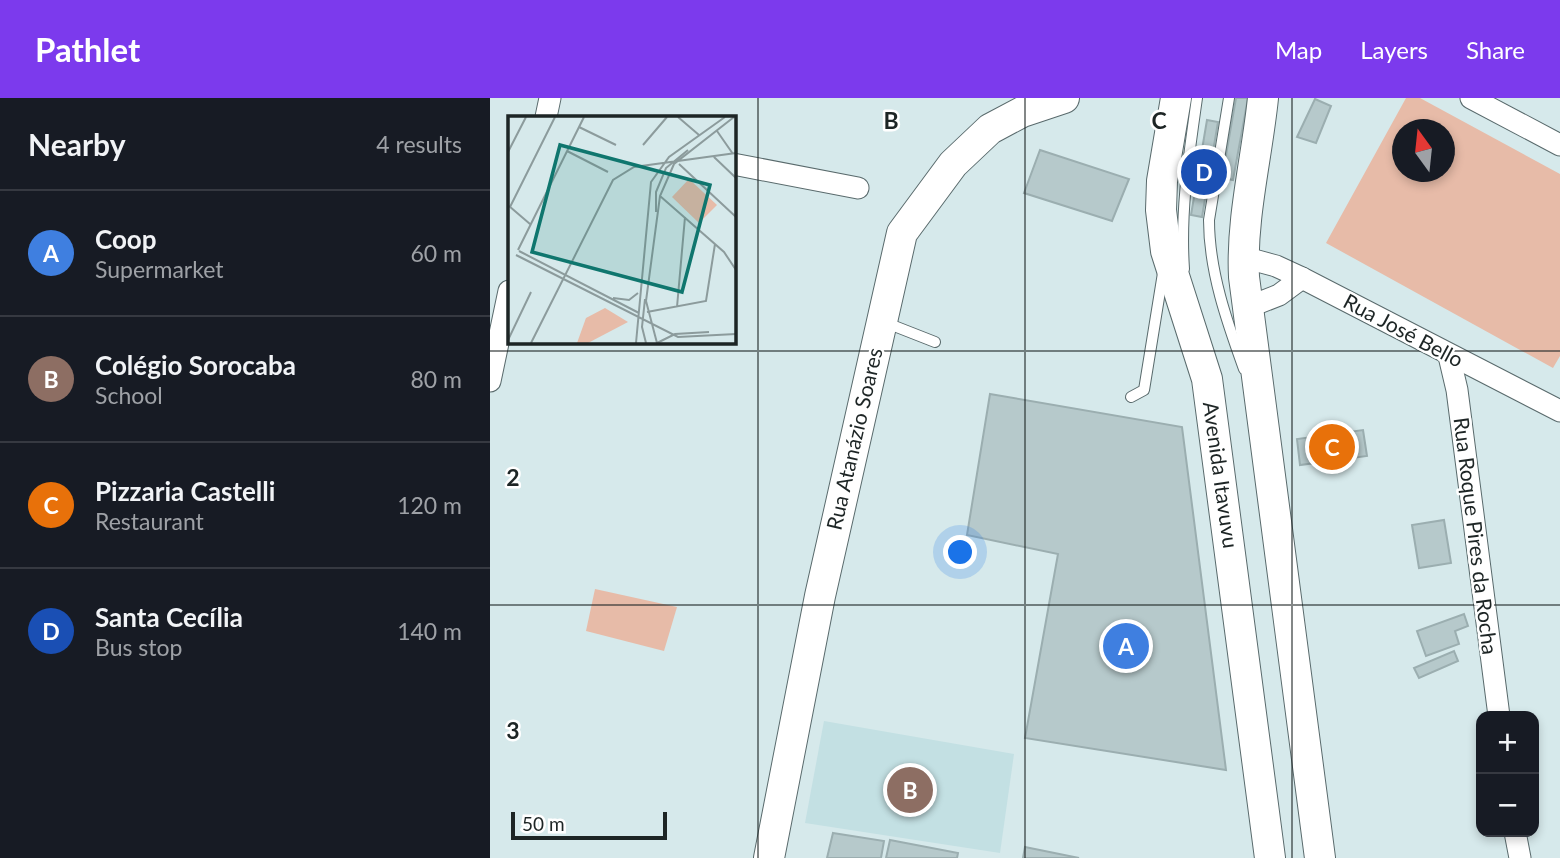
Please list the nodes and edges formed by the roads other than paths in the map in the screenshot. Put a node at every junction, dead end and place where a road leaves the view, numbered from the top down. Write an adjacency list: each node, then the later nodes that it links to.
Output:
1 (550, 98): 8 (street)
2 (1063, 98): 18 (main road, Rua Atanázio Soares)
3 (1176, 98): 12 (main road, Avenida Itavuvu)
4 (1197, 98): 17 (lane)
5 (1229, 98): 24 (lane)
6 (1263, 98): 13 (main road)
7 (1471, 98): 9 (street)
8 (546, 116)
9 (1560, 145)
10 (735, 164): 11 (street)
11 (858, 188)
12 (1166, 251): 17 (main road, Avenida Itavuvu); 22 (lane)
13 (1243, 257): 14 (street, Rua José Bello); 16 (main road)
14 (1302, 278): 16 (street); 20 (street, Rua José Bello)
15 (508, 296): 21 (street)
16 (1246, 308): 24 (main road)
17 (1188, 313): 28 (main road, Avenida Itavuvu)
18 (881, 321): 19 (lane); 27 (main road, Rua Atanázio Soares)
19 (936, 342)
20 (1449, 356): 23 (street, Rua José Bello); 25 (street, Rua Roque Pires da Rocha)
21 (490, 381)
22 (1131, 397)
23 (1560, 411)
24 (1262, 422): 29 (main road)
25 (1498, 711)
26 (1516, 837): 30 (street)
27 (769, 858)
28 (1270, 858)
29 (1319, 858)
30 (1520, 858)

